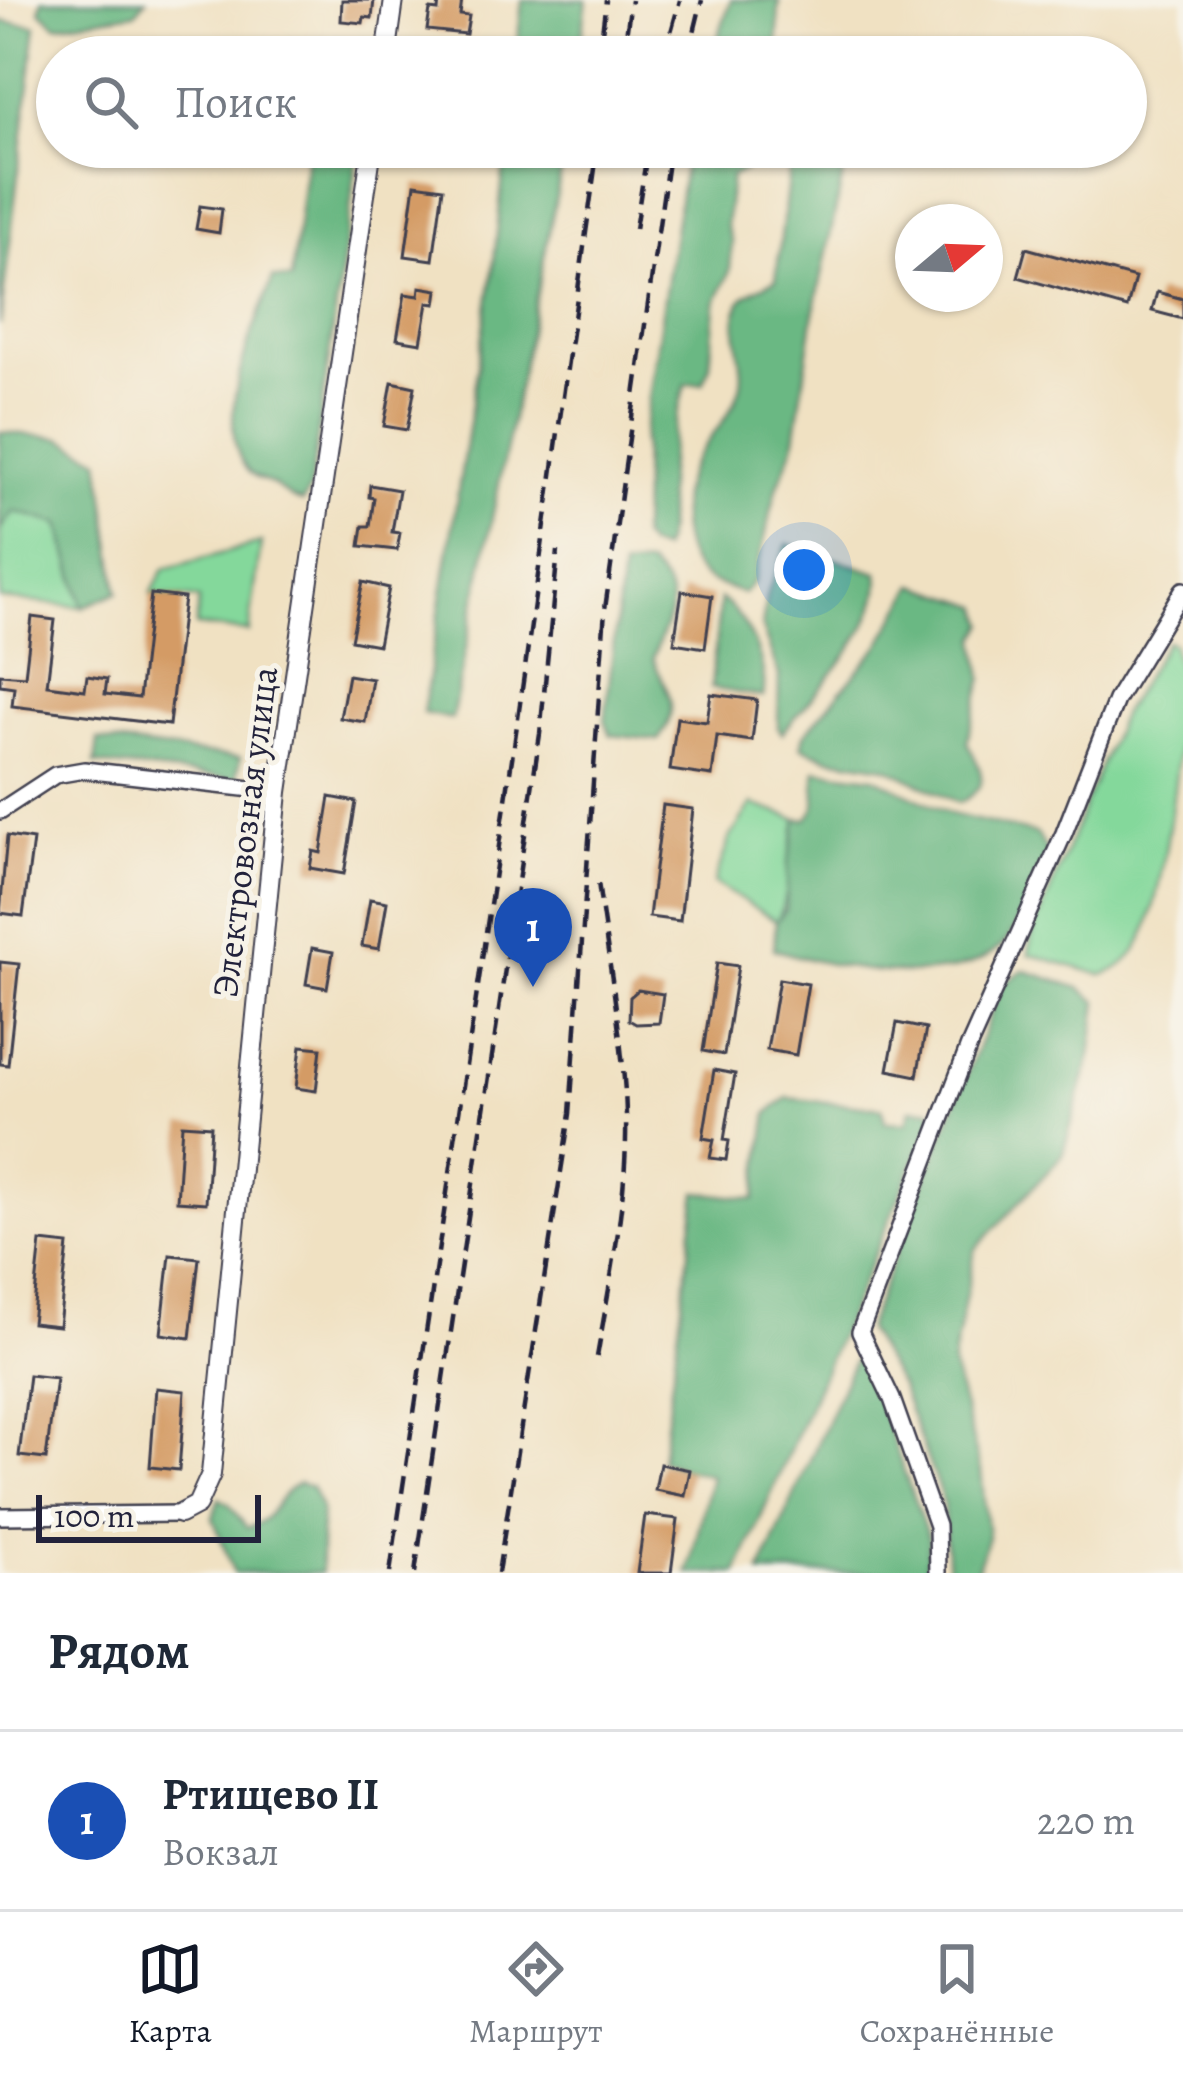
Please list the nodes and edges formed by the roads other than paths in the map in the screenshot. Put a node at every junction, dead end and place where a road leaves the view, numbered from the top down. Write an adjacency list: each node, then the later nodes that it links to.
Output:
1 (394, 0): 2 (street)
2 (389, 36)
3 (369, 168): 5 (street, Электровозная улица)
4 (1183, 590): 9 (street)
5 (278, 792): 6 (street); 7 (street, Электровозная улица)
6 (0, 812)
7 (180, 1514): 8 (street)
8 (0, 1516)
9 (938, 1573)

